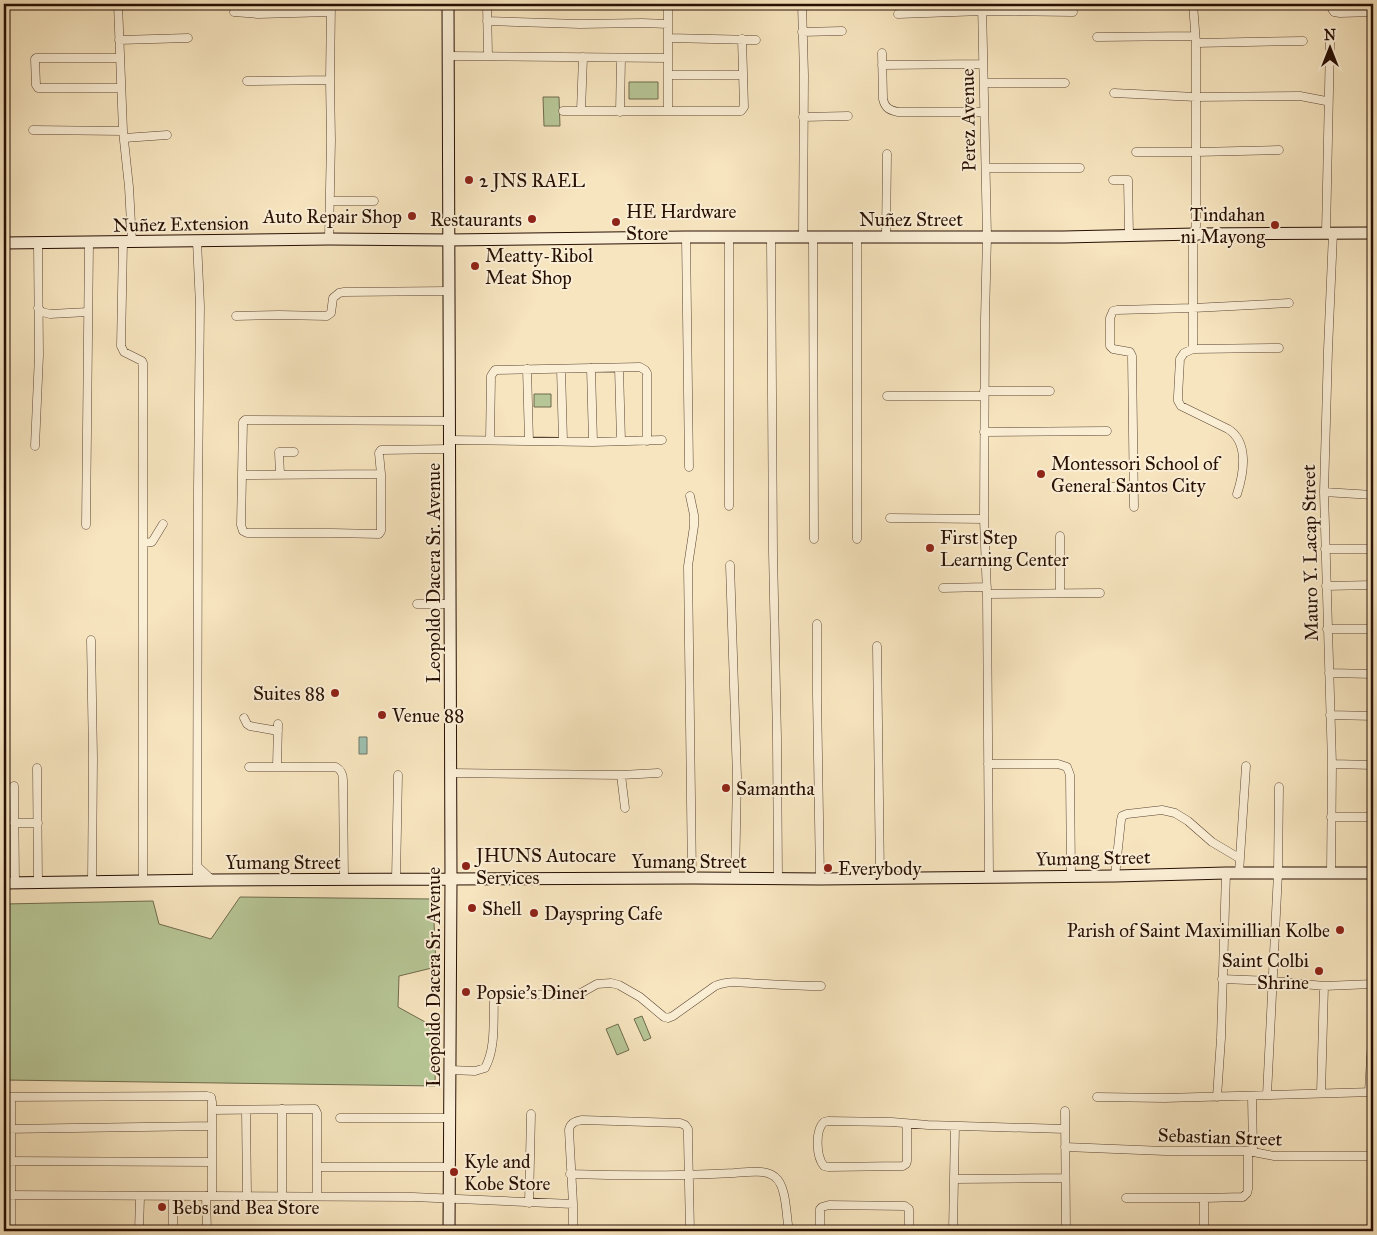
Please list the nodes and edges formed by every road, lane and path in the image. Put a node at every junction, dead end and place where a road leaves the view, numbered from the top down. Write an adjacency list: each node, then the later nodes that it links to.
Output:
1 (118, 4): 24 (street)
2 (331, 4): 11 (street)
3 (448, 4): 29 (main road, Leopoldo Dacera Sr. Avenue)
4 (487, 4): 15 (street)
5 (668, 4): 16 (street)
6 (802, 4): 18 (street)
7 (1194, 4): 23 (street)
8 (1331, 4): 13 (street)
9 (983, 8): 12 (street); 14 (street); 35 (street, Perez Avenue)
10 (234, 12): 11 (street)
11 (330, 12): 40 (street)
12 (1074, 12)
13 (1373, 12)
14 (898, 14)
15 (487, 21): 16 (street); 30 (street)
16 (668, 24): 21 (street)
17 (842, 31): 18 (street)
18 (802, 32): 53 (street)
19 (1097, 37): 23 (street)
20 (188, 38): 24 (street)
21 (668, 38): 22 (street); 34 (street)
22 (742, 39): 25 (street); 38 (street)
23 (1195, 39): 26 (street); 45 (street)
24 (119, 40): 32 (street)
25 (756, 40)
26 (1303, 41)
27 (1330, 43): 66 (street, Mauro Y. Lacap Street)
28 (882, 53): 36 (street)
29 (448, 56): 30 (street); 78 (main road, Leopoldo Dacera Sr. Avenue)
30 (488, 56): 31 (street)
31 (583, 57): 33 (street); 49 (street)
32 (120, 58): 43 (street); 43 (street)
33 (621, 58): 34 (street); 50 (street)
34 (668, 58): 37 (street)
35 (983, 64): 36 (street); 41 (street, Perez Avenue)
36 (882, 65): 51 (street)
37 (668, 75): 38 (street); 47 (street)
38 (742, 76): 47 (street)
39 (247, 80): 40 (street)
40 (330, 80): 64 (street)
41 (984, 83): 42 (street); 51 (street, Perez Avenue)
42 (1065, 83)
43 (121, 88): 55 (street)
44 (1114, 93): 45 (street)
45 (1196, 97): 46 (street); 59 (street)
46 (1326, 101)
47 (668, 110): 50 (street)
48 (563, 111): 49 (street)
49 (581, 111): 50 (street)
50 (620, 112)
51 (984, 112): 61 (street, Perez Avenue)
52 (848, 116): 53 (street)
53 (803, 117): 74 (street)
54 (33, 130): 55 (street)
55 (123, 134): 56 (street); 80 (street)
56 (167, 135)
57 (1279, 150): 59 (street)
58 (1136, 152): 59 (street)
59 (1196, 152): 68 (street)
60 (887, 154): 76 (street)
61 (986, 168): 62 (street); 69 (street, Perez Avenue)
62 (1080, 168)
63 (1113, 180): 70 (street)
64 (330, 201): 65 (street); 77 (street)
65 (374, 201)
66 (1329, 233): 67 (main road, Nuñez Street); 68 (main road, Nuñez Street); 118 (street, Mauro Y. Lacap Street)
67 (1373, 233)
68 (1195, 234): 70 (main road, Nuñez Street); 87 (street)
69 (987, 236): 70 (main road, Nuñez Street); 76 (main road, Nuñez Street); 97 (street, Perez Avenue)
70 (1129, 236)
71 (686, 237): 72 (main road, Nuñez Street); 78 (main road, Nuñez Street); 112 (street)
72 (729, 237): 73 (main road, Nuñez Street); 122 (street)
73 (771, 237): 74 (main road, Nuñez Street); 188 (street)
74 (808, 237): 75 (main road, Nuñez Street); 130 (street)
75 (857, 237): 76 (main road, Nuñez Street); 129 (street)
76 (886, 237)
77 (329, 239): 78 (main road, Nuñez Extension); 79 (main road, Nuñez Extension)
78 (449, 240): 84 (main road, Leopoldo Dacera Sr. Avenue)
79 (197, 241): 80 (main road, Nuñez Extension); 174 (street)
80 (127, 242): 83 (main road, Nuñez Extension); 131 (street)
81 (4, 243): 82 (main road, Nuñez Extension)
82 (38, 243): 83 (main road, Nuñez Extension); 86 (street)
83 (89, 243): 88 (street)
84 (449, 291): 89 (street); 99 (main road, Leopoldo Dacera Sr. Avenue)
85 (1289, 303): 87 (street)
86 (38, 308): 88 (street); 110 (street)
87 (1193, 308): 91 (street); 117 (street)
88 (88, 312): 127 (street)
89 (236, 316)
90 (1279, 348): 91 (street)
91 (1193, 349): 119 (street)
92 (591, 368): 93 (street); 95 (street); 108 (street)
93 (619, 368): 105 (street); 106 (street)
94 (527, 369): 95 (street); 102 (street); 104 (street)
95 (561, 369): 107 (street)
96 (1050, 391): 97 (street)
97 (984, 393): 98 (street); 101 (street, Perez Avenue)
98 (887, 396)
99 (450, 421): 109 (main road, Leopoldo Dacera Sr. Avenue); 114 (street)
100 (1107, 431): 101 (street)
101 (984, 432): 125 (street, Perez Avenue)
102 (490, 440): 104 (street); 109 (street)
103 (662, 440): 106 (street)
104 (529, 441): 107 (street)
105 (621, 441): 106 (street); 108 (street)
106 (647, 441)
107 (562, 442): 108 (street)
108 (593, 442)
109 (450, 444): 113 (street); 142 (main road, Leopoldo Dacera Sr. Avenue)
110 (35, 446)
111 (294, 452): 115 (street)
112 (689, 468)
113 (381, 474): 114 (street); 115 (street)
114 (242, 475): 115 (street)
115 (280, 475)
116 (1110, 487): 117 (street)
117 (1135, 487): 123 (street)
118 (1324, 492): 120 (street); 132 (street, Mauro Y. Lacap Street)
119 (1237, 494)
120 (1373, 495)
121 (690, 496): 183 (street)
122 (729, 506)
123 (1134, 507)
124 (890, 518): 125 (street)
125 (984, 519): 138 (street, Perez Avenue)
126 (163, 524): 131 (street)
127 (86, 525)
128 (1060, 536): 139 (street)
129 (857, 538)
130 (814, 540)
131 (144, 543): 193 (street)
132 (1325, 549): 133 (street); 135 (street, Mauro Y. Lacap Street)
133 (1373, 549)
134 (730, 565): 184 (street)
135 (1326, 586): 136 (street); 144 (street, Mauro Y. Lacap Street)
136 (1373, 586)
137 (943, 588): 138 (street)
138 (987, 590): 139 (street); 153 (street, Perez Avenue)
139 (1060, 593): 140 (street)
140 (1100, 593)
141 (417, 604): 142 (street)
142 (450, 604): 160 (main road, Leopoldo Dacera Sr. Avenue)
143 (817, 624): 189 (street)
144 (1327, 629): 145 (street); 148 (street, Mauro Y. Lacap Street)
145 (1373, 629)
146 (90, 640): 194 (street)
147 (878, 646): 185 (street)
148 (1329, 673): 149 (street); 150 (street, Mauro Y. Lacap Street)
149 (1373, 674)
150 (1330, 715): 151 (street); 154 (street, Mauro Y. Lacap Street)
151 (1373, 716)
152 (244, 718): 158 (street)
153 (988, 764): 180 (street); 182 (street, Perez Avenue)
154 (1332, 764): 155 (street); 169 (street, Mauro Y. Lacap Street)
155 (1373, 764)
156 (1246, 766): 173 (street)
157 (249, 767): 158 (street)
158 (277, 767): 192 (street)
159 (37, 768): 172 (street)
160 (451, 772): 162 (street); 187 (main road, Leopoldo Dacera Sr. Avenue)
161 (658, 773): 162 (street)
162 (621, 774): 168 (street)
163 (398, 775): 186 (street)
164 (14, 786): 167 (street)
165 (1279, 787): 177 (street)
166 (4, 803): 167 (street)
167 (14, 803): 171 (street)
168 (625, 808)
169 (1332, 817): 170 (street); 178 (street, Mauro Y. Lacap Street)
170 (1373, 817)
171 (14, 823): 172 (street); 195 (street)
172 (38, 823): 196 (street)
173 (1239, 858): 176 (street); 181 (street)
174 (197, 866): 190 (street); 191 (street)
175 (1226, 873): 176 (main road, Yumang Street); 181 (main road, Yumang Street); 197 (street)
176 (1238, 873): 177 (main road, Yumang Street)
177 (1278, 873): 178 (main road, Yumang Street); 198 (street)
178 (1331, 873): 179 (main road, Yumang Street)
179 (1373, 873)
180 (1071, 876): 181 (main road, Yumang Street); 182 (main road, Yumang Street)
181 (1115, 876)
182 (989, 877): 185 (main road, Yumang Street)
183 (692, 878): 184 (main road, Yumang Street); 187 (main road, Yumang Street)
184 (735, 878): 188 (main road, Yumang Street)
185 (880, 878): 189 (main road, Yumang Street)
186 (396, 879): 187 (main road, Yumang Street); 192 (main road, Yumang Street)
187 (451, 879): 203 (main road, Leopoldo Dacera Sr. Avenue)
188 (778, 879): 189 (main road, Yumang Street)
189 (820, 879)
190 (197, 880): 191 (main road, Yumang Street); 193 (main road, Yumang Street)
191 (212, 880): 192 (main road, Yumang Street)
192 (344, 880)
193 (143, 881): 194 (main road, Yumang Street)
194 (92, 882): 196 (main road, Yumang Street)
195 (9, 883): 196 (main road, Yumang Street)
196 (38, 883)
197 (1222, 979): 198 (street); 207 (street)
198 (1273, 981): 201 (street); 206 (street)
199 (1373, 984): 201 (street)
200 (821, 986): 203 (street)
201 (1324, 986): 205 (street)
202 (1373, 1023): 204 (street)
203 (450, 1070): 217 (main road, Leopoldo Dacera Sr. Avenue)
204 (1371, 1092): 205 (street)
205 (1321, 1093): 206 (street)
206 (1267, 1095): 208 (street)
207 (1217, 1096): 208 (street); 210 (street)
208 (1252, 1096): 224 (street)
209 (8, 1097): 212 (street); 221 (street)
210 (1097, 1097)
211 (282, 1109): 213 (street); 228 (street); 238 (street)
212 (212, 1110): 213 (street); 219 (street)
213 (246, 1110): 237 (street)
214 (1065, 1112): 222 (street)
215 (531, 1114): 244 (street)
216 (340, 1118): 217 (street)
217 (450, 1118): 229 (main road, Leopoldo Dacera Sr. Avenue)
218 (907, 1124): 218 (street); 220 (street)
219 (212, 1126): 221 (street); 227 (street)
220 (955, 1126): 222 (street); 233 (street)
221 (8, 1129): 226 (street)
222 (1065, 1129): 223 (street)
223 (1065, 1147): 224 (street, Sebastian Street); 232 (street)
224 (1250, 1152): 225 (street, Sebastian Street); 243 (street)
225 (1373, 1156)
226 (8, 1161): 227 (street); 234 (street)
227 (211, 1162): 236 (street)
228 (317, 1166): 229 (street); 239 (street)
229 (449, 1167): 241 (main road, Leopoldo Dacera Sr. Avenue)
230 (570, 1174): 231 (street); 231 (street); 245 (street)
231 (688, 1176): 253 (street); 254 (street)
232 (1065, 1178): 233 (street); 259 (street)
233 (954, 1179): 257 (street)
234 (8, 1195): 240 (street); 246 (street)
235 (173, 1196): 236 (street); 240 (street); 248 (street)
236 (209, 1196): 237 (street); 249 (street)
237 (247, 1196): 238 (street)
238 (282, 1196): 239 (street)
239 (317, 1196): 241 (street)
240 (140, 1197): 247 (street)
241 (449, 1198): 244 (street); 250 (main road, Leopoldo Dacera Sr. Avenue)
242 (1126, 1198): 243 (street)
243 (1204, 1198): 260 (street)
244 (529, 1203): 245 (street)
245 (573, 1204): 251 (street)
246 (11, 1231)
247 (139, 1231)
248 (173, 1231)
249 (207, 1231)
250 (449, 1231)
251 (573, 1231): 252 (street)
252 (599, 1231)
253 (690, 1231)
254 (789, 1231)
255 (820, 1231): 256 (street)
256 (909, 1231)
257 (953, 1231)
258 (1020, 1231): 259 (street)
259 (1066, 1231)
260 (1204, 1231)

